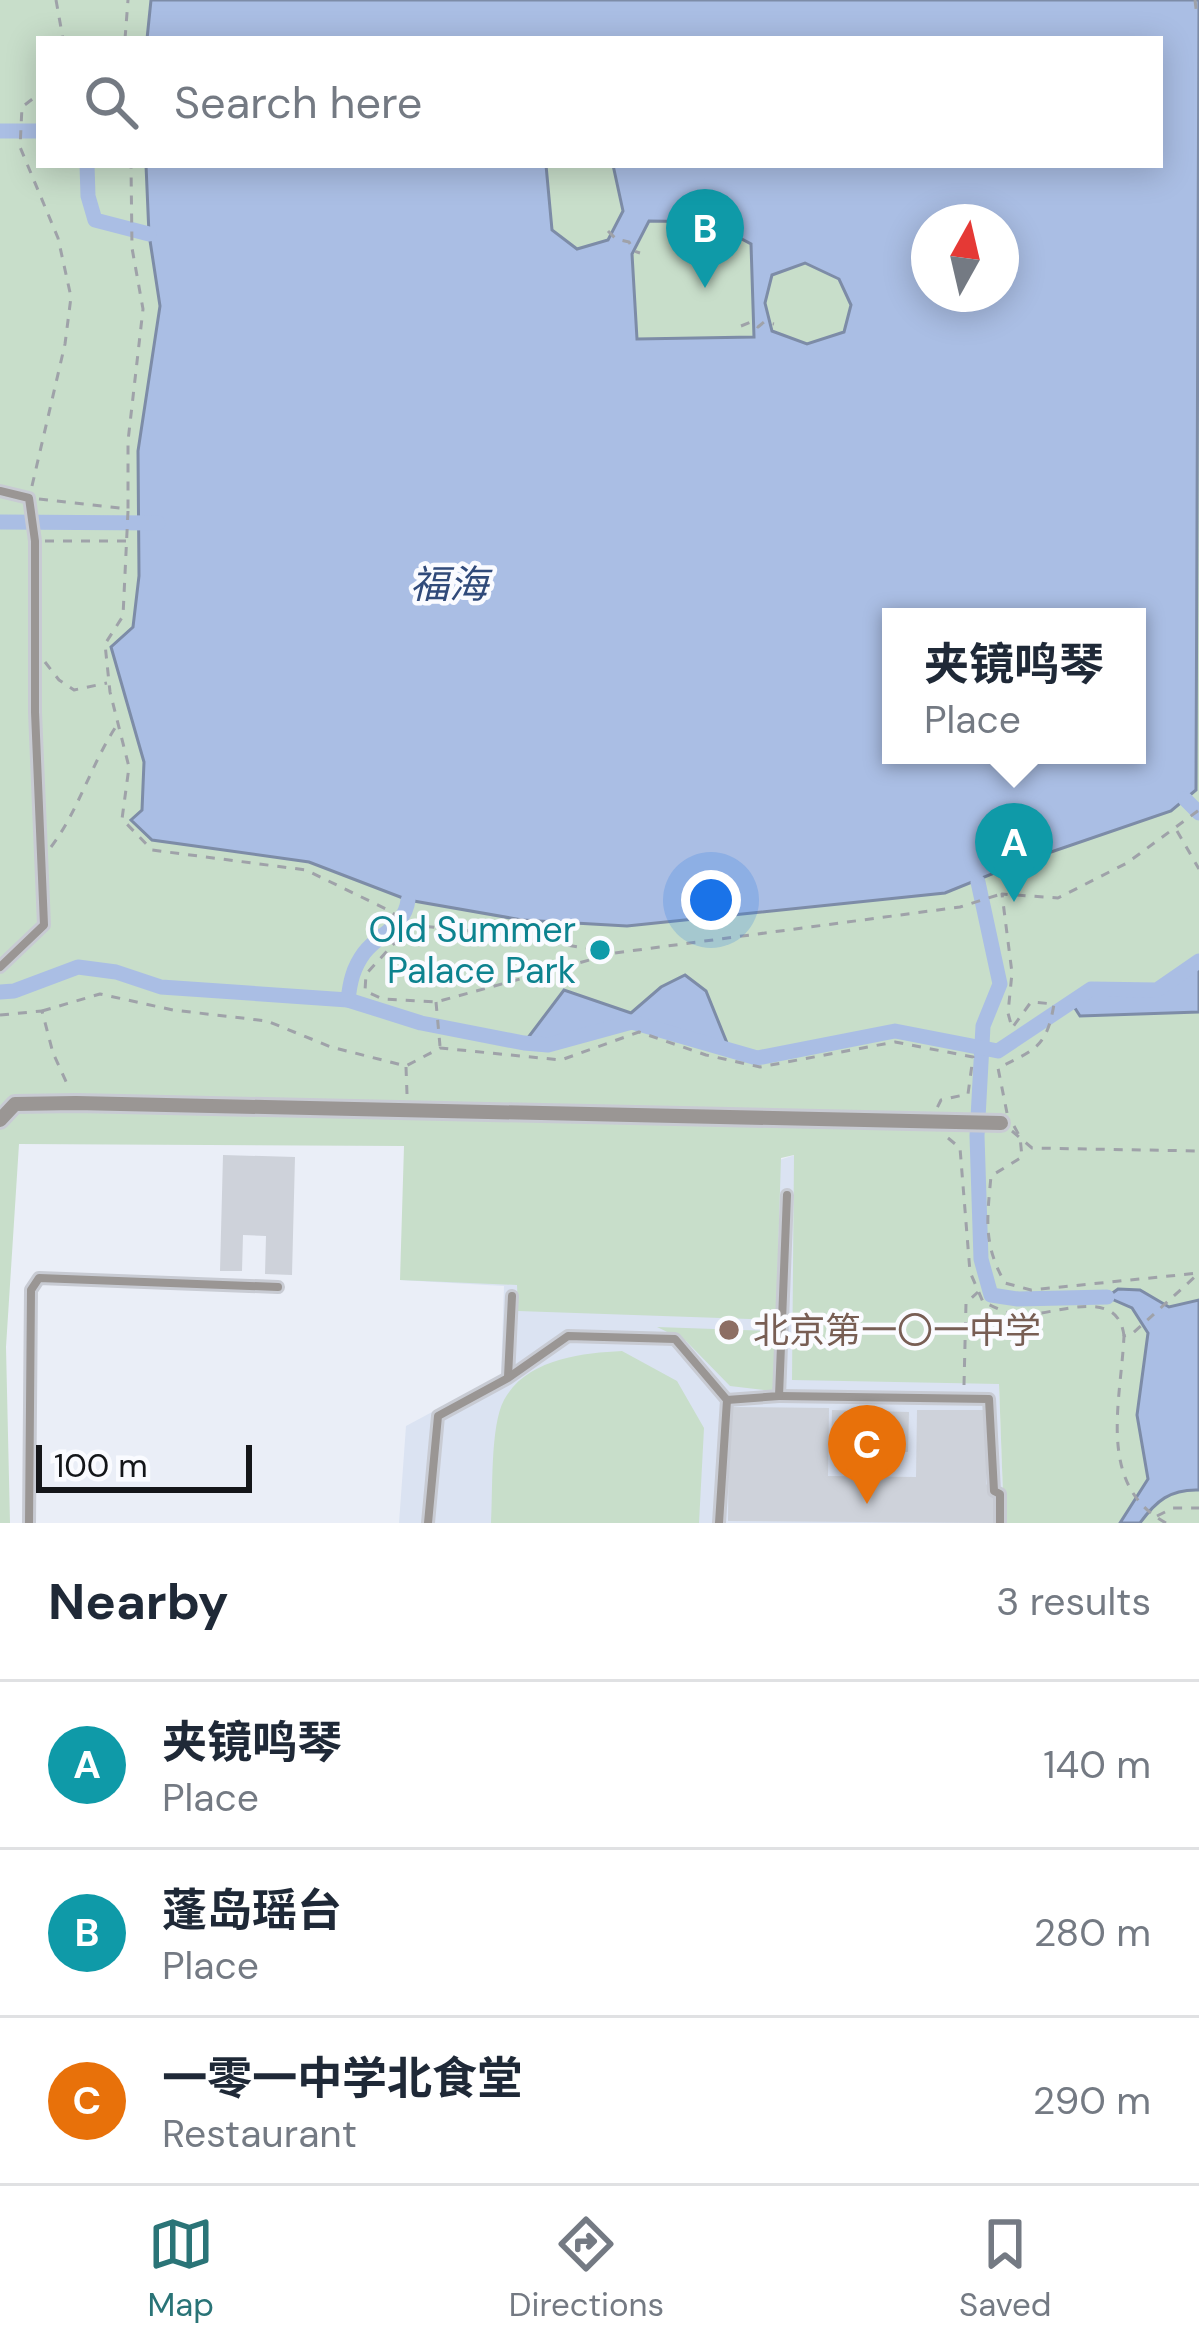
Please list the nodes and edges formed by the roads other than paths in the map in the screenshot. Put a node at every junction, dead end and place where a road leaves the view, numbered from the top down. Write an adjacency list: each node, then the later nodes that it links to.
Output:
1 (0, 490): 2 (lane)
2 (0, 967)
3 (0, 1120): 4 (street)
4 (1001, 1123)
5 (787, 1195): 9 (lane)
6 (278, 1287): 11 (lane)
7 (512, 1295): 8 (lane)
8 (508, 1378): 10 (lane); 12 (lane)
9 (779, 1396): 10 (lane); 14 (lane)
10 (727, 1400): 13 (lane)
11 (29, 1523)
12 (428, 1523)
13 (719, 1523)
14 (1000, 1523)

